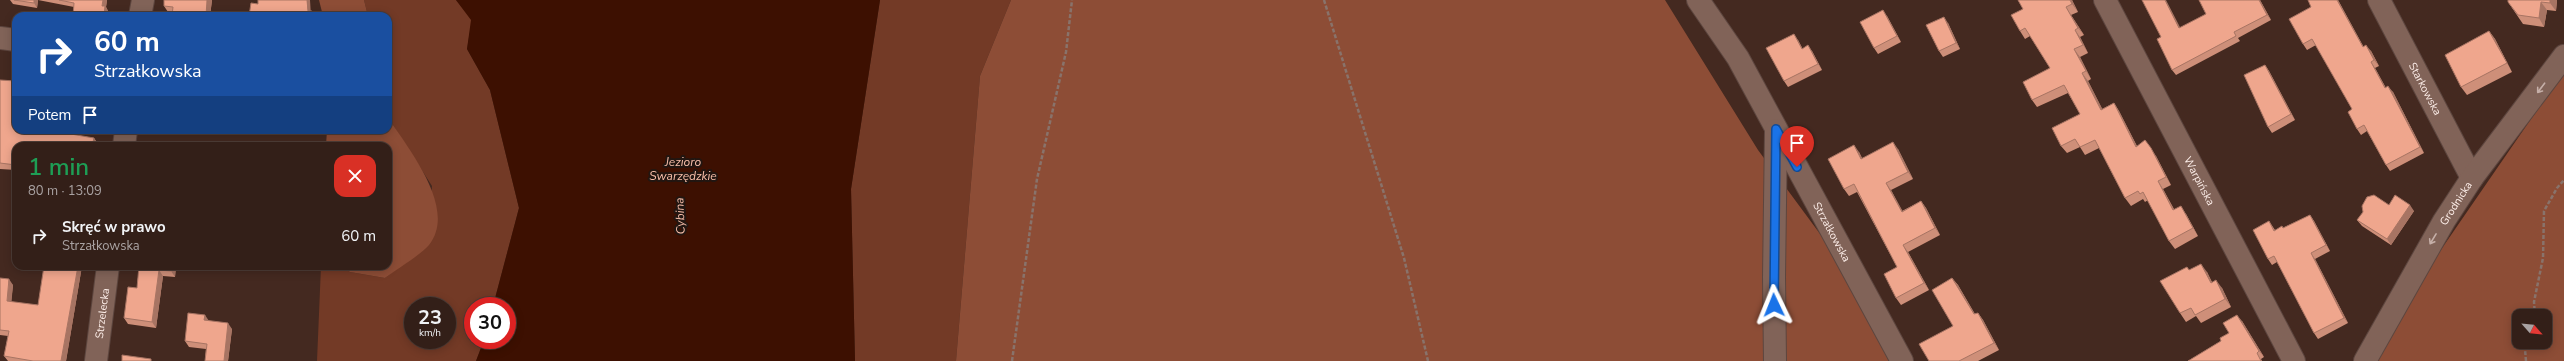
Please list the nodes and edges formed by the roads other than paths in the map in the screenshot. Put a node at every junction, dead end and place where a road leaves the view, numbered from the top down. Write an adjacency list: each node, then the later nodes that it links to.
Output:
1 (142, 0): 5 (street)
2 (1698, 0): 9 (street, Strzałkowska)
3 (2105, 0): 15 (street, Warpińska)
4 (2379, 0): 10 (street, Starkowska)
5 (140, 12)
6 (0, 38): 7 (street)
7 (12, 40)
8 (2564, 56): 10 (street, Grodnicka, one-way to 10)
9 (1776, 129): 13 (street); 14 (street, Strzałkowska)
10 (2472, 178): 16 (street, Grodnicka, one-way to 16)
11 (107, 270): 12 (street, Strzelecka)
12 (96, 361)
13 (1775, 361)
14 (1902, 361)
15 (2294, 361)
16 (2365, 361)

